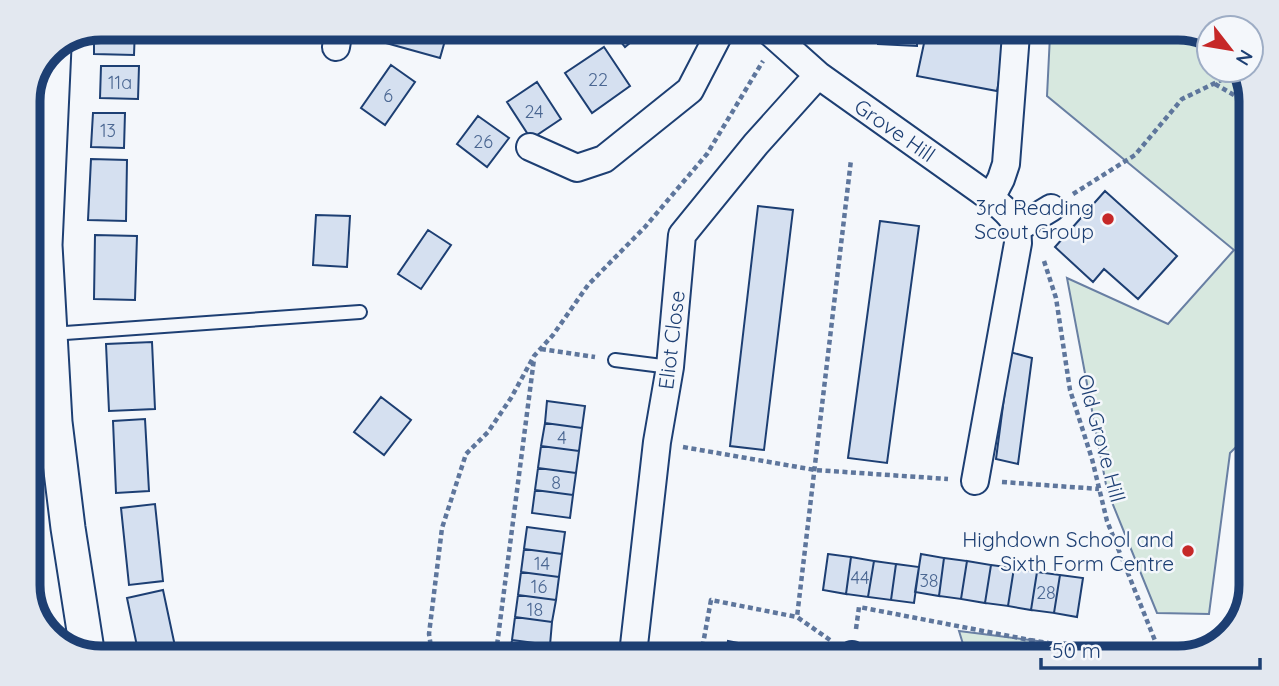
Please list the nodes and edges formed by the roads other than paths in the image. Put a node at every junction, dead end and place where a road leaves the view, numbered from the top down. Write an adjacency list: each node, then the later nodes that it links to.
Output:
1 (716, 40): 6 (street)
2 (779, 40): 5 (street, Grove Hill)
3 (1016, 40): 7 (street)
4 (53, 63): 11 (street)
5 (818, 75): 7 (street, Grove Hill); 13 (street, Eliot Close)
6 (530, 147)
7 (991, 198): 9 (street, Grove Hill)
8 (1051, 208): 9 (street)
9 (1018, 228): 14 (street)
10 (360, 312): 11 (lane)
11 (51, 334): 15 (street)
12 (615, 360): 13 (lane)
13 (670, 367): 16 (street, Eliot Close)
14 (975, 481)
15 (86, 644)
16 (634, 646)

